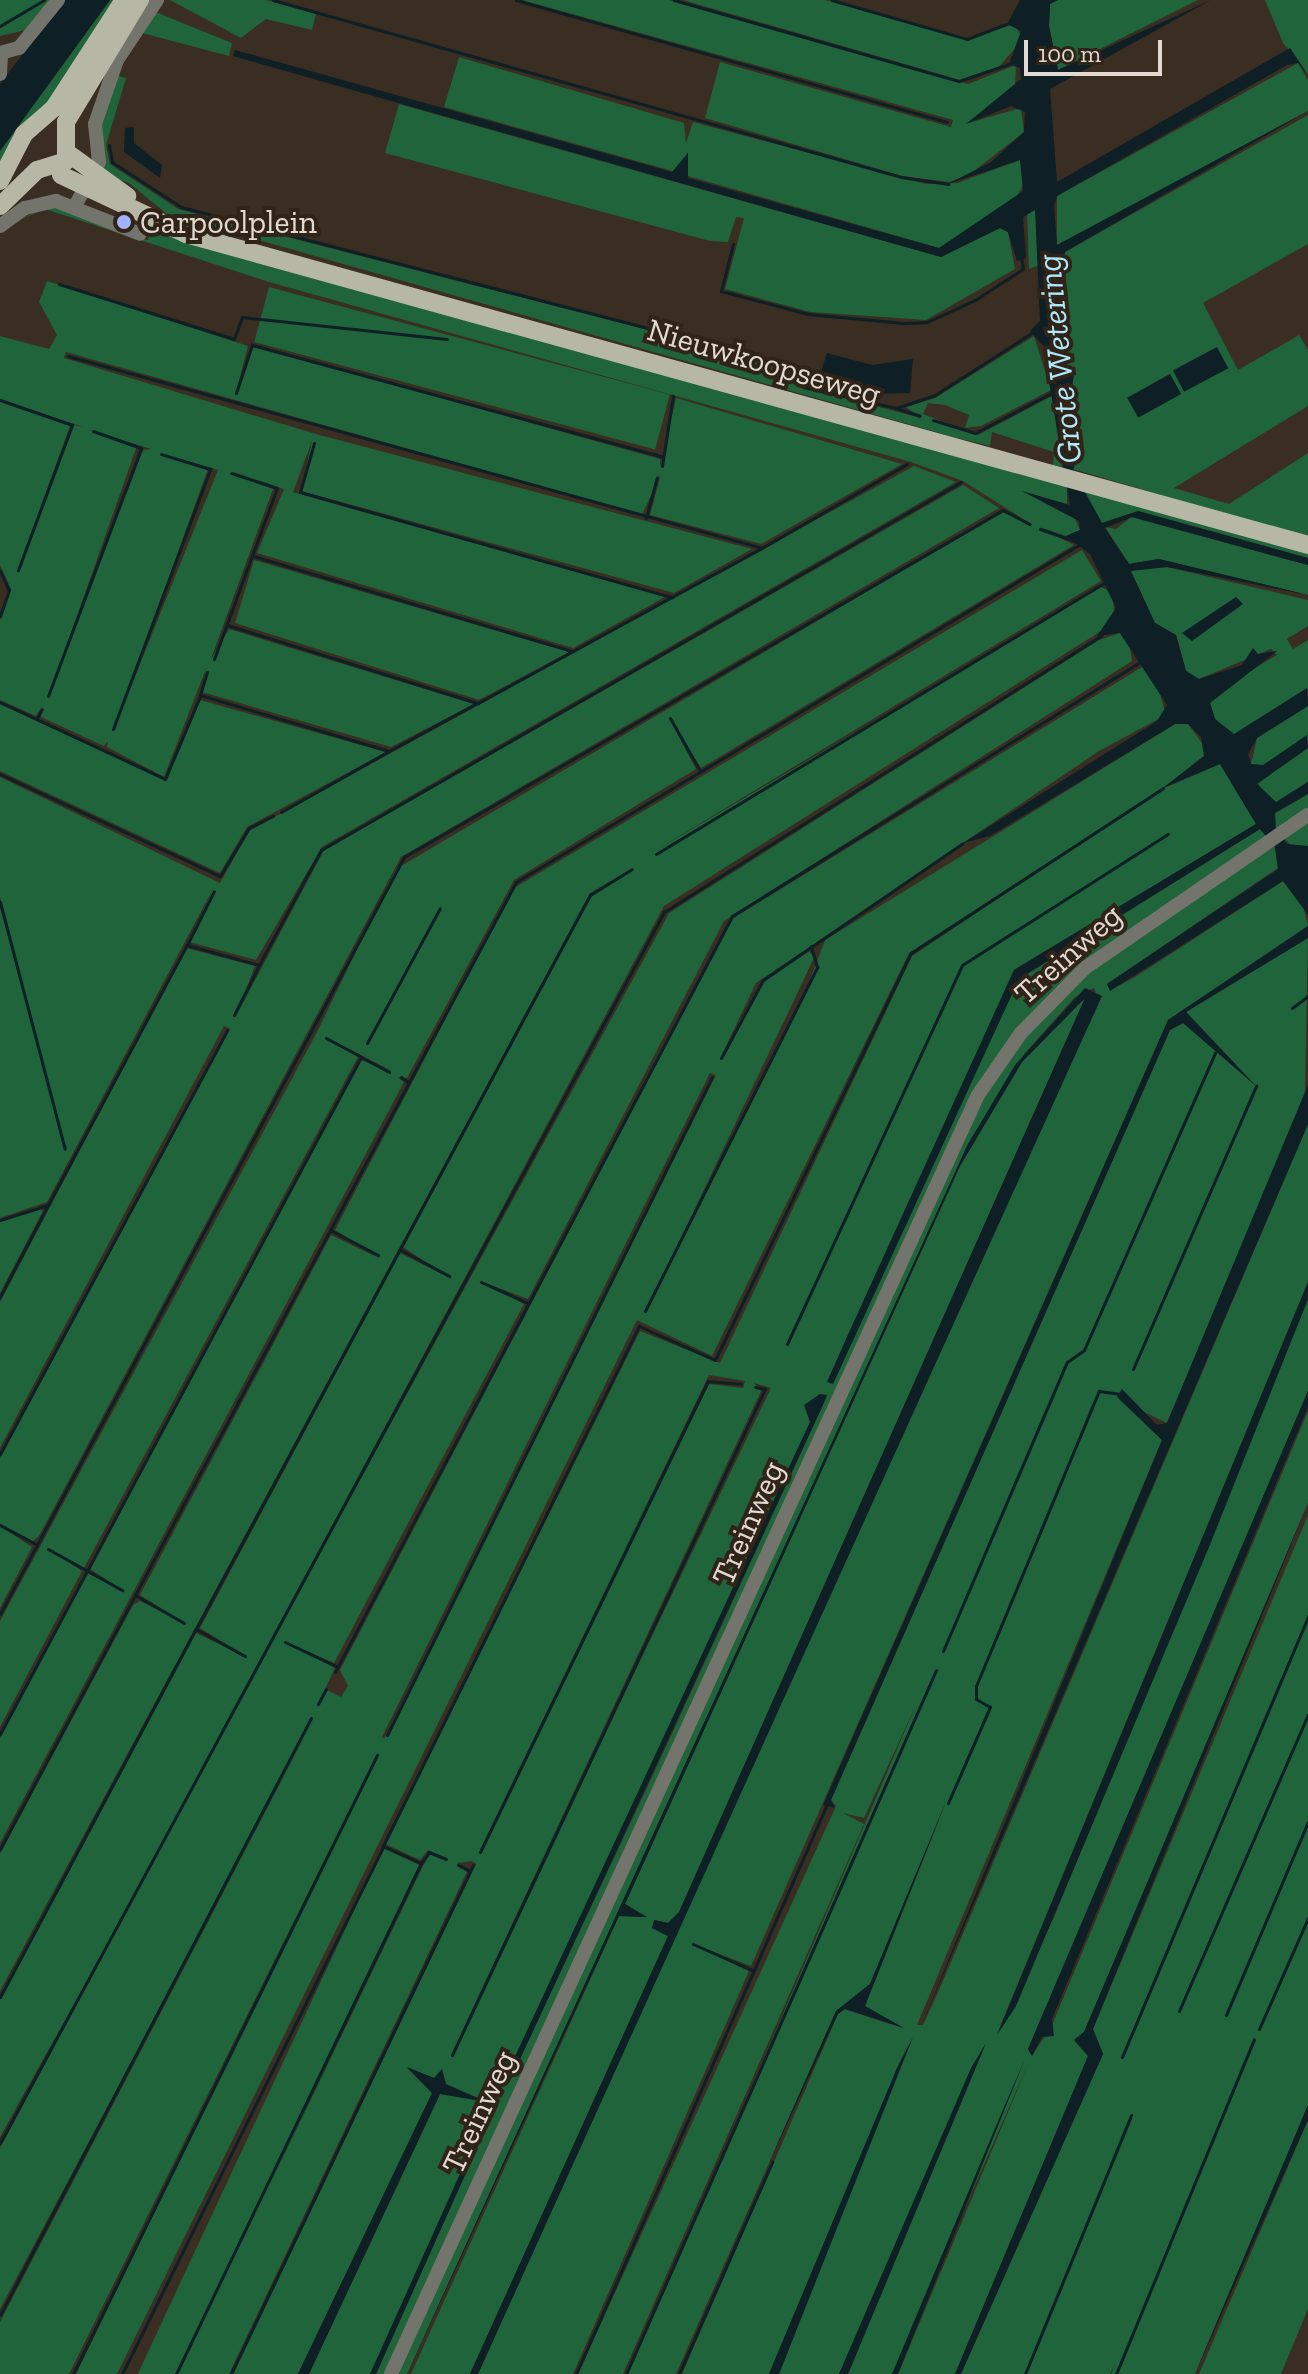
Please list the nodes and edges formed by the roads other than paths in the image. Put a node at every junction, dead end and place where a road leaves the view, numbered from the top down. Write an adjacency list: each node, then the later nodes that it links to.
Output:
1 (58, 0): 5 (street)
2 (124, 0): 7 (main road)
3 (140, 0): 7 (main road)
4 (157, 0): 11 (street)
5 (0, 54): 6 (street)
6 (0, 74)
7 (72, 98): 8 (main road); 9 (main road); 12 (main road)
8 (49, 130): 9 (main road, Nieuwkoopseweg); 10 (main road)
9 (69, 154): 10 (main road); 11 (main road, Nieuwkoopseweg)
10 (34, 170): 12 (main road)
11 (90, 181): 13 (street); 16 (main road, Nieuwkoopseweg)
12 (3, 192)
13 (75, 206): 14 (street); 15 (street)
14 (0, 226)
15 (140, 234)
16 (1308, 545)
17 (1308, 815): 18 (street, Treinweg)
18 (391, 2374)

